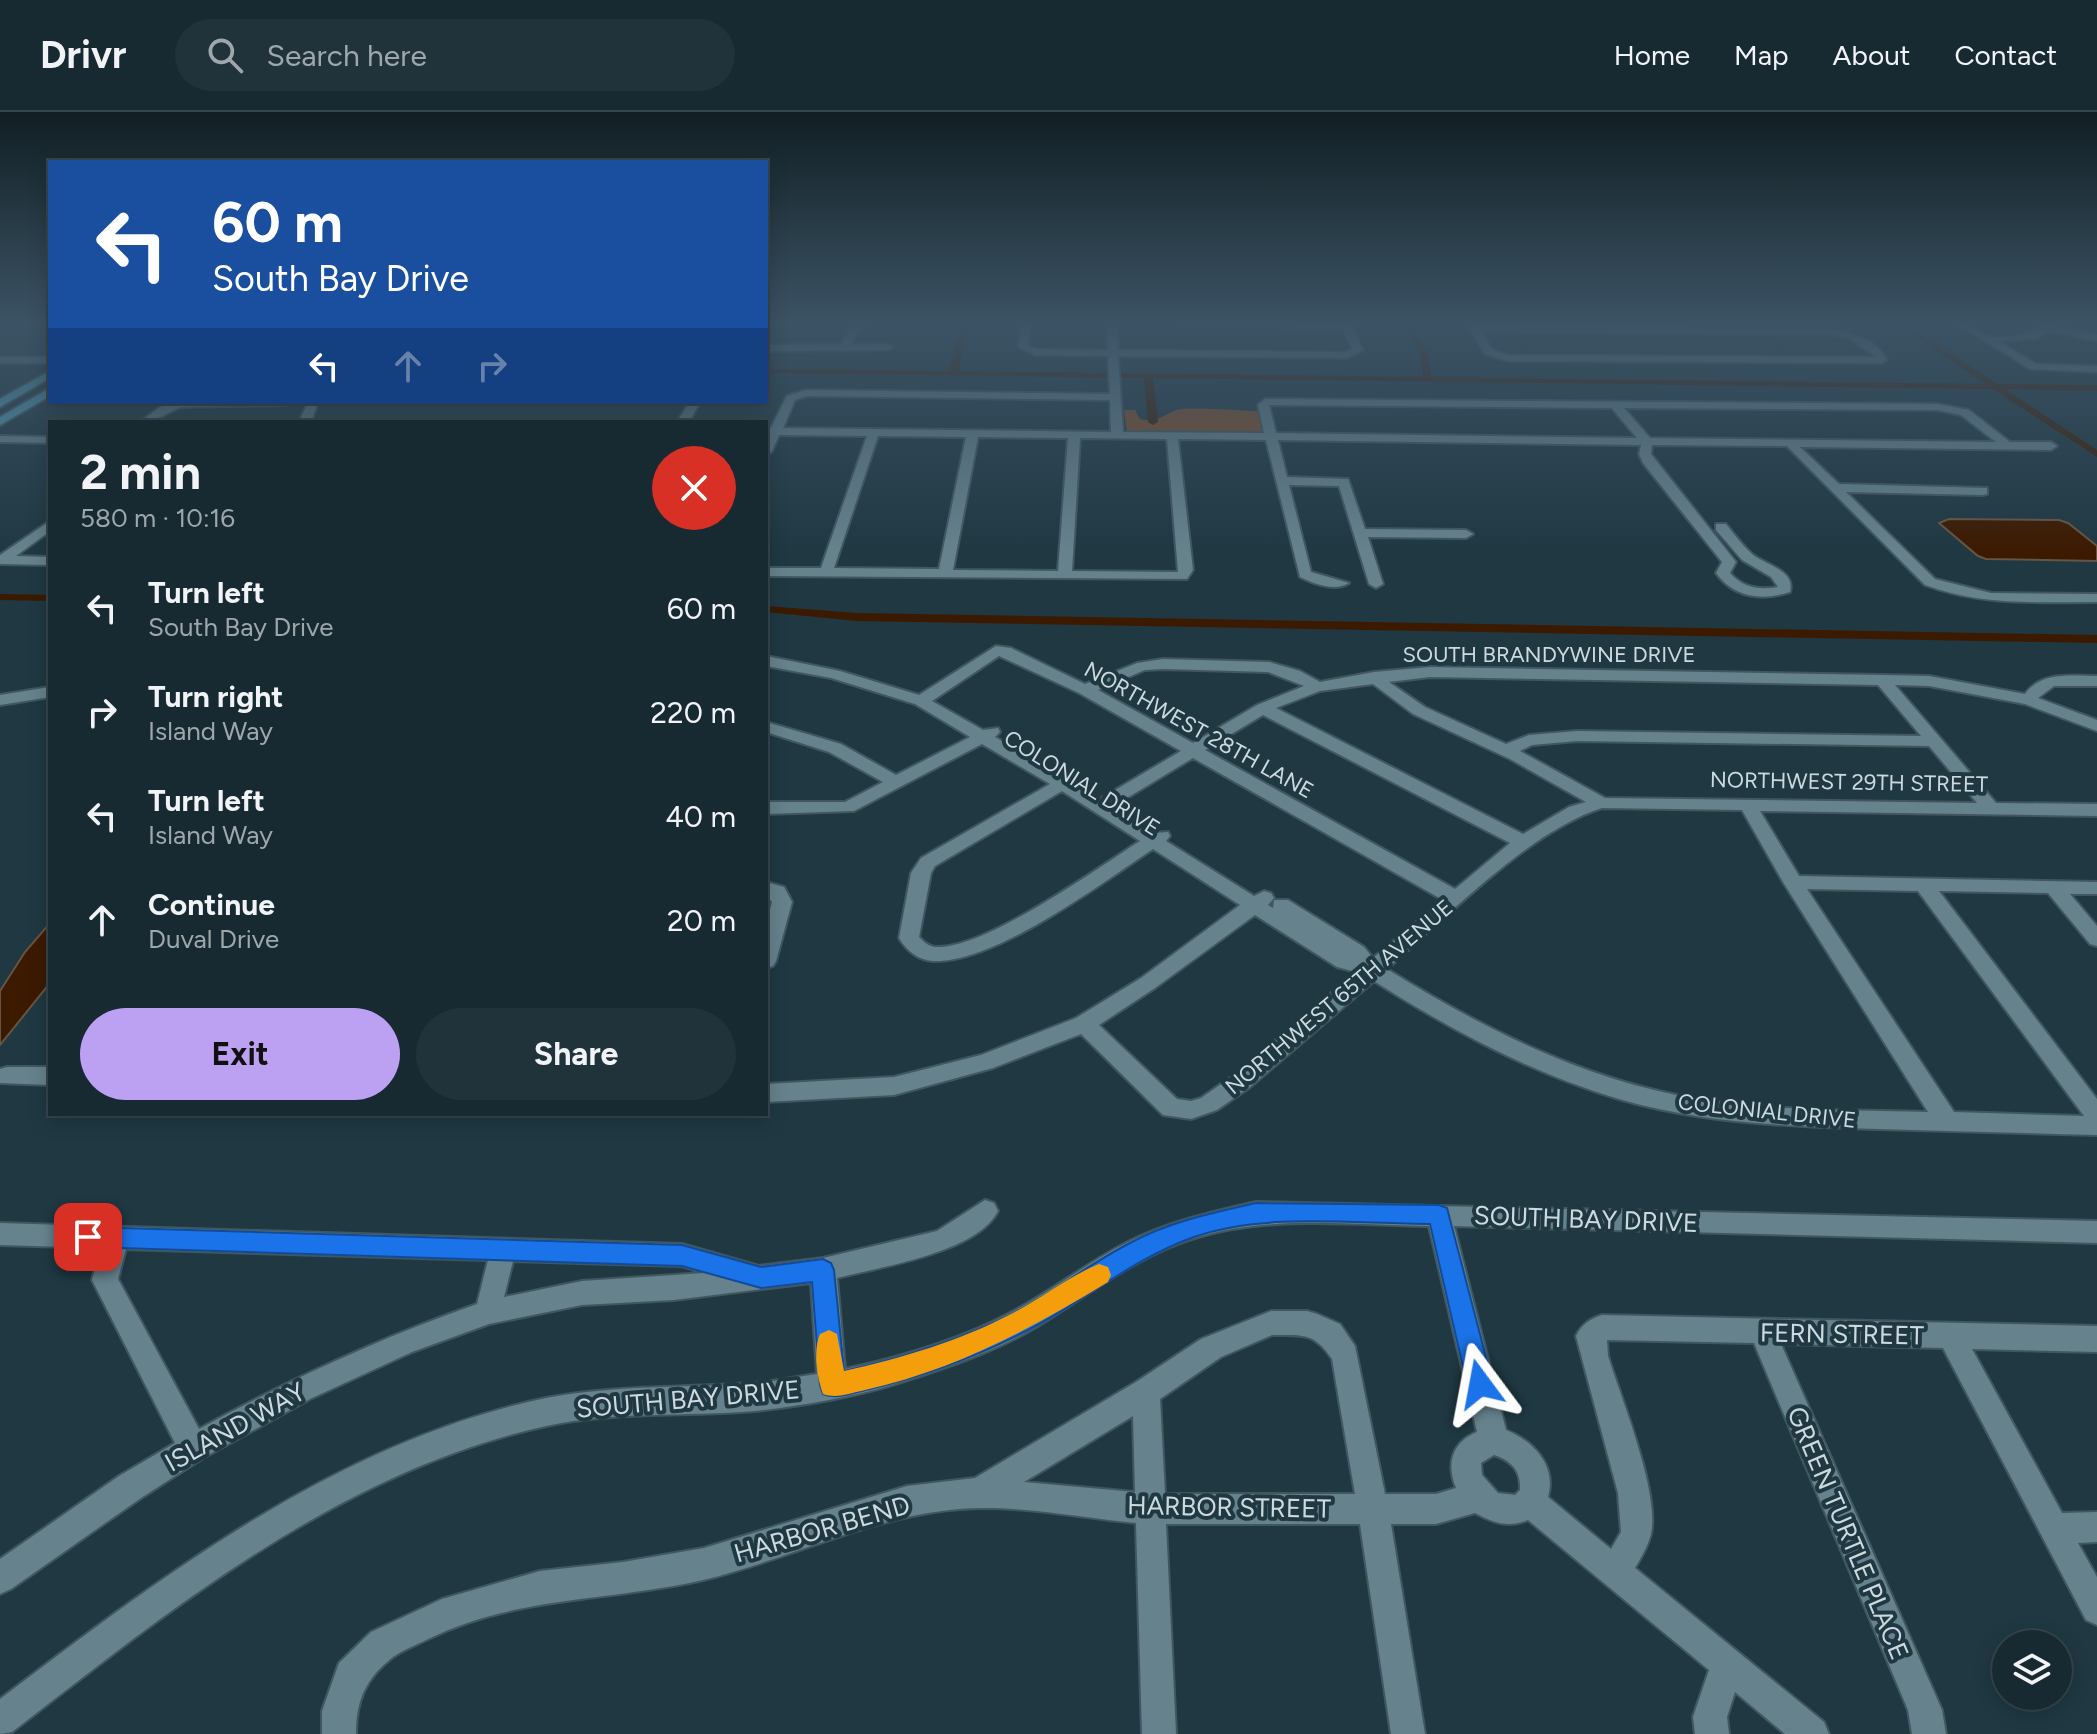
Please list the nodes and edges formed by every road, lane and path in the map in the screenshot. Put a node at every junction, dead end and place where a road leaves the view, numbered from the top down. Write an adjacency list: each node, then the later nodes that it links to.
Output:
1 (36, 400): 7 (main road)
2 (790, 400): 8 (street)
3 (1116, 400): 12 (street)
4 (1614, 403): 14 (street); 17 (street); 19 (street)
5 (229, 404): 6 (street)
6 (149, 420)
7 (0, 422)
8 (771, 431): 9 (street)
9 (874, 432): 10 (street); 31 (street)
10 (973, 433): 11 (street); 32 (street)
11 (1074, 435): 12 (street); 33 (street)
12 (1117, 435): 13 (street)
13 (1172, 436): 14 (street); 33 (street)
14 (1271, 437): 17 (street); 21 (street)
15 (0, 442): 16 (street)
16 (48, 442)
17 (1647, 442): 18 (street); 25 (street)
18 (1796, 444): 19 (street); 22 (street)
19 (2007, 445): 20 (street)
20 (2051, 446)
21 (1284, 481): 26 (street); 34 (street)
22 (1839, 488): 23 (street); 36 (street)
23 (1983, 491)
24 (48, 526): 28 (street)
25 (1721, 527)
26 (1360, 533): 27 (street); 35 (street)
27 (1466, 534)
28 (1, 560): 29 (street)
29 (48, 561)
30 (768, 572): 31 (street)
31 (826, 573): 32 (street)
32 (945, 574): 33 (street)
33 (1065, 575)
34 (1342, 583)
35 (1376, 584)
36 (2097, 598)
37 (768, 653): 47 (street, COLONIAL DRIVE)
38 (768, 661): 47 (street, COLONIAL DRIVE)
39 (1374, 677): 40 (street, SOUTH BRANDYWINE DRIVE); 43 (street, SOUTH BRANDYWINE DRIVE); 56 (street)
40 (1882, 680): 49 (street, SOUTH BRANDYWINE DRIVE); 54 (street)
41 (2097, 681): 49 (street)
42 (48, 682): 44 (street)
43 (1317, 687): 45 (street); 50 (street, SOUTH BRANDYWINE DRIVE)
44 (0, 690)
45 (1085, 690): 47 (street, NORTHWEST 28TH LANE); 55 (street, NORTHWEST 28TH LANE)
46 (48, 692): 48 (street)
47 (926, 697): 53 (street, COLONIAL DRIVE)
48 (0, 700)
49 (2029, 700): 51 (street, SOUTH BRANDYWINE DRIVE)
50 (1263, 708): 55 (street, SOUTH BRANDYWINE DRIVE); 66 (street)
51 (2097, 726)
52 (768, 728): 58 (street)
53 (990, 733): 57 (street, COLONIAL DRIVE); 58 (street)
54 (1934, 741): 56 (street); 63 (street)
55 (1189, 750): 59 (street, SOUTH BRANDYWINE DRIVE); 72 (street, NORTHWEST 28TH LANE)
56 (1506, 751): 60 (street)
57 (1068, 780): 59 (street, COLONIAL DRIVE); 65 (street)
58 (896, 782): 62 (street)
59 (1105, 803): 65 (street, COLONIAL DRIVE)
60 (1601, 803): 61 (street, NORTHWEST 29TH STREET); 66 (street, NORTHWEST 65TH AVENUE)
61 (1748, 805): 63 (street, NORTHWEST 29TH STREET); 67 (street)
62 (768, 808)
63 (1991, 808): 64 (street, NORTHWEST 29TH STREET)
64 (2097, 810)
65 (1158, 837): 73 (street, COLONIAL DRIVE)
66 (1523, 842): 72 (street, NORTHWEST 65TH AVENUE)
67 (1793, 882): 68 (street); 82 (street)
68 (1923, 884): 69 (street); 81 (street)
69 (2053, 887): 70 (street); 74 (street)
70 (2097, 888)
71 (772, 890): 75 (street)
72 (1457, 899): 76 (street, NORTHWEST 65TH AVENUE)
73 (1261, 900): 76 (street, COLONIAL DRIVE); 77 (street)
74 (2097, 939)
75 (768, 954)
76 (1371, 969): 77 (street, NORTHWEST 65TH AVENUE); 82 (street, COLONIAL DRIVE)
77 (1084, 1024): 80 (street)
78 (7, 1076): 79 (street)
79 (48, 1076)
80 (768, 1093)
81 (2097, 1116)
82 (1948, 1123): 83 (street, COLONIAL DRIVE)
83 (2097, 1126)
84 (985, 1211): 90 (street, ISLAND WAY)
85 (1439, 1215): 86 (street, SOUTH BAY DRIVE); 96 (street, SOUTH BAY DRIVE); 98 (street)
86 (2097, 1232)
87 (0, 1234): 88 (street)
88 (118, 1238): 89 (street); 99 (street)
89 (504, 1250): 91 (street); 92 (street)
90 (823, 1270): 91 (street, ISLAND WAY); 96 (street)
91 (761, 1277): 92 (street, ISLAND WAY)
92 (489, 1312): 99 (street, ISLAND WAY)
93 (1763, 1333): 94 (street, FERN STREET); 107 (street, FERN STREET); 117 (street, GREEN TURTLE PLACE)
94 (1951, 1336): 95 (street, FERN STREET); 106 (street)
95 (2097, 1339)
96 (832, 1385): 111 (street, SOUTH BAY DRIVE)
97 (1146, 1392): 100 (street, HARBOR BEND); 103 (street, HARBOR BEND); 104 (street)
98 (1494, 1441): 101 (street); 102 (street)
99 (193, 1448): 108 (street, ISLAND WAY)
100 (979, 1493): 104 (street, HARBOR STREET); 112 (street, HARBOR BEND)
101 (1479, 1497): 102 (street); 103 (street, HARBOR STREET)
102 (1530, 1502): 107 (street)
103 (1373, 1508): 104 (street, HARBOR STREET); 114 (street)
104 (1153, 1509): 113 (street)
105 (2097, 1527): 106 (street)
106 (2053, 1528): 109 (street)
107 (1616, 1571): 110 (street)
108 (0, 1578)
109 (2097, 1609)
110 (1727, 1666): 115 (street); 116 (street)
111 (0, 1720)
112 (339, 1734)
113 (1159, 1734)
114 (1408, 1734)
115 (1712, 1734)
116 (1812, 1734)
117 (1929, 1734)

